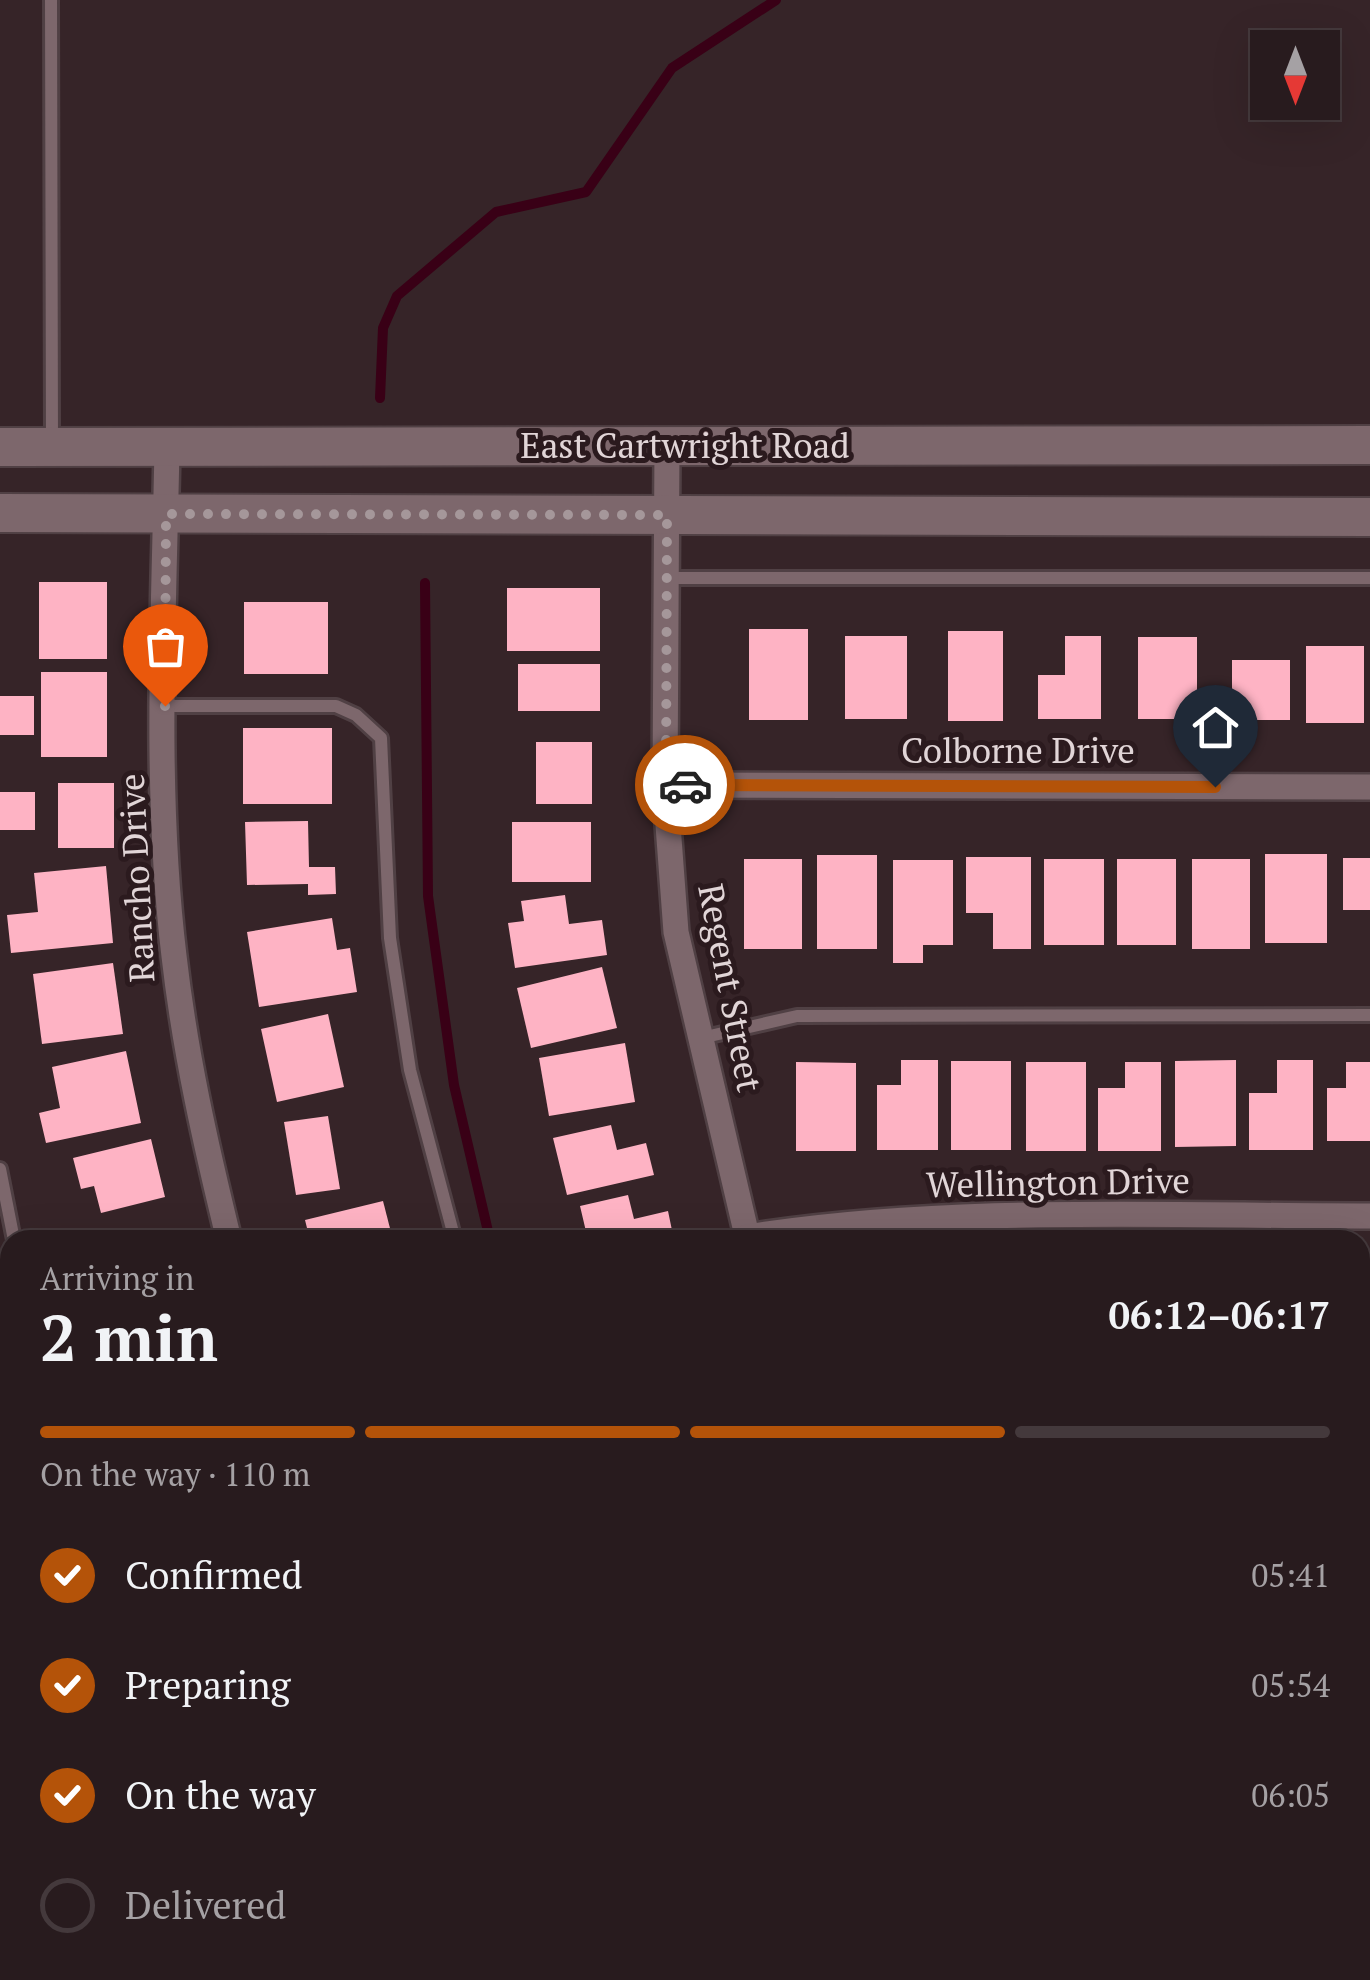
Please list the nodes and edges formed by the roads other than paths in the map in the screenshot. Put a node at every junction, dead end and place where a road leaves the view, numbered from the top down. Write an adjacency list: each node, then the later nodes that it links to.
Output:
1 (51, 0): 4 (lane)
2 (1370, 445): 3 (main road, East Cartwright Road)
3 (667, 446): 5 (main road, East Cartwright Road); 9 (street, Regent Street)
4 (52, 447): 5 (main road, East Cartwright Road); 6 (main road, East Cartwright Road)
5 (167, 447): 8 (street, Rancho Drive)
6 (0, 448)
7 (0, 513): 8 (main road, East Cartwright Road)
8 (166, 514): 9 (main road, East Cartwright Road); 13 (street, Rancho Drive)
9 (667, 515): 10 (main road, East Cartwright Road); 11 (street, Regent Street)
10 (1370, 517)
11 (666, 578): 12 (lane); 14 (street, Regent Street)
12 (1370, 578)
13 (165, 706): 21 (street, Rancho Drive); 22 (lane)
14 (666, 785): 15 (street, Colborne Drive); 17 (street, Regent Street)
15 (1370, 787)
16 (1370, 1015): 17 (lane)
17 (701, 1038): 23 (street, Regent Street)
18 (0, 1170): 20 (lane)
19 (1370, 1216): 24 (street, Wellington Drive)
20 (12, 1230)
21 (226, 1230)
22 (453, 1230)
23 (746, 1230)
24 (794, 1230)

